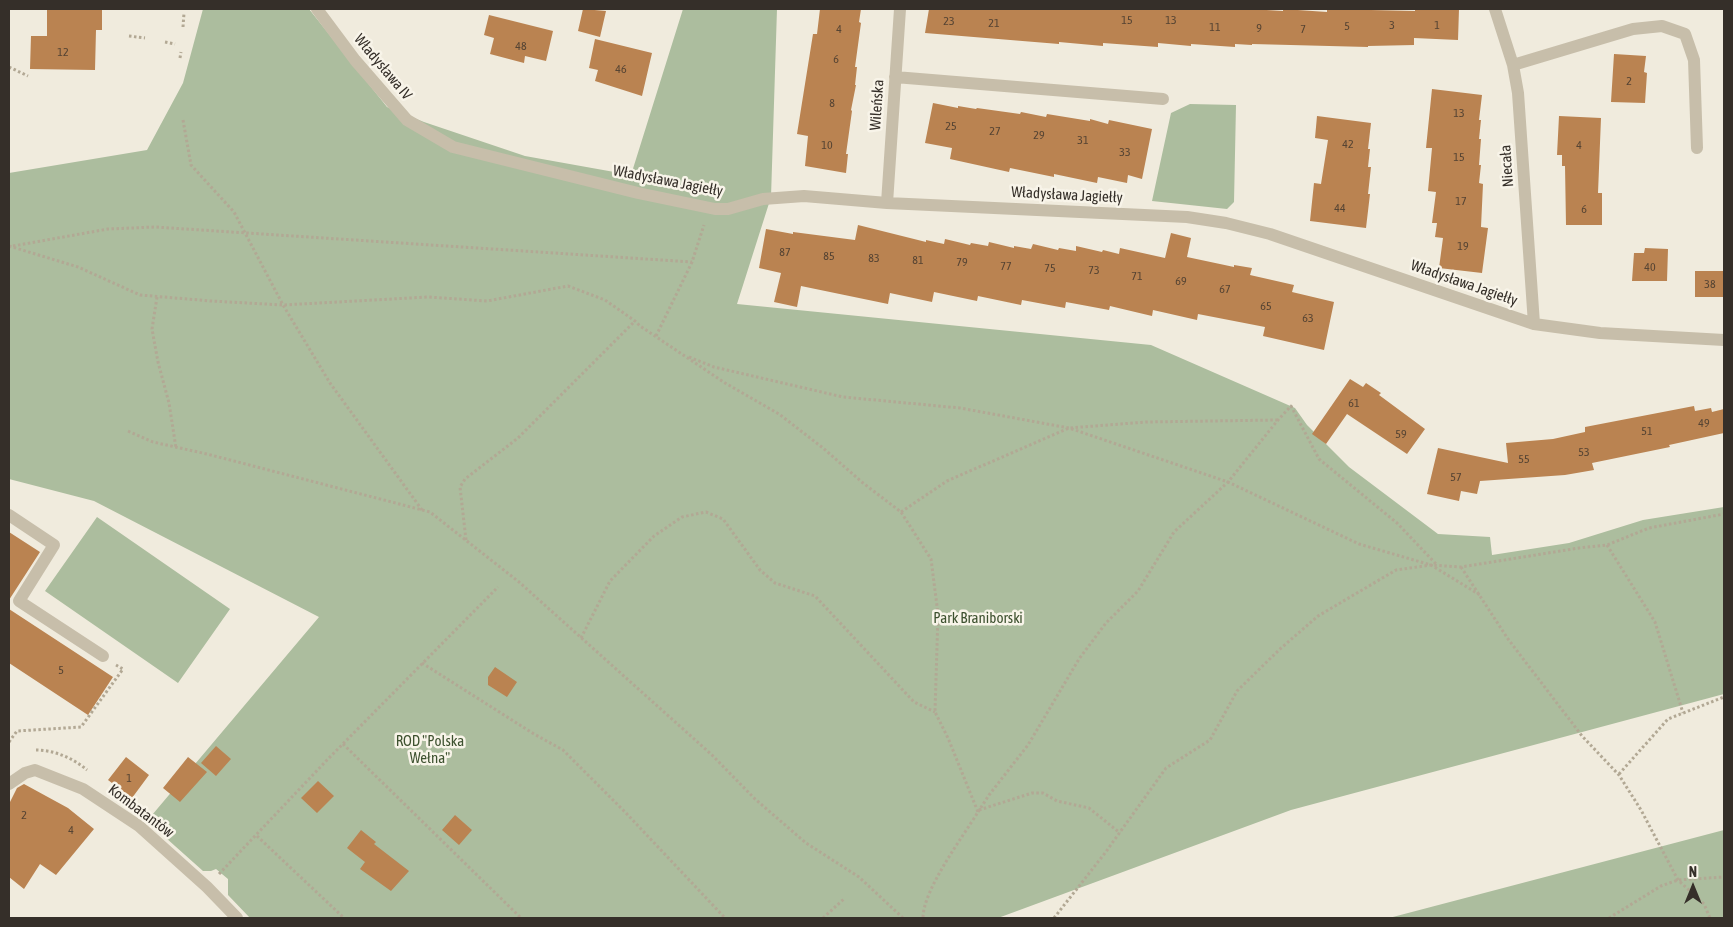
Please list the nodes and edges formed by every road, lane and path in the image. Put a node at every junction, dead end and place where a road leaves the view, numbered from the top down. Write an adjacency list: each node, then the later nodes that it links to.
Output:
1 (317, 9): 18 (street, Władysława IV)
2 (900, 9): 15 (street, Wileńska)
3 (1495, 9): 12 (street, Niecała)
4 (184, 12): 5 (path)
5 (183, 27)
6 (129, 36): 7 (path)
7 (145, 38)
8 (165, 42): 9 (path)
9 (175, 44)
10 (181, 52): 11 (path)
11 (180, 58)
12 (1512, 65): 19 (street); 28 (street, Niecała)
13 (9, 67): 14 (path)
14 (28, 76)
15 (895, 77): 16 (street); 20 (street, Wileńska)
16 (1163, 99)
17 (183, 120): 22 (path)
18 (407, 120): 21 (street, Władysława Jagiełły)
19 (1697, 148)
20 (887, 202): 21 (street, Władysława Jagiełły); 28 (street, Władysława Jagiełły)
21 (709, 208): 24 (path)
22 (245, 234): 23 (path); 24 (path); 26 (path)
23 (11, 246): 25 (path)
24 (692, 262): 29 (path)
25 (157, 297): 26 (path); 35 (path)
26 (283, 304): 27 (path); 37 (path)
27 (635, 321): 29 (path); 41 (path)
28 (1534, 324): 30 (street, Władysława Jagiełły)
29 (656, 336): 31 (path)
30 (1724, 340)
31 (682, 354): 33 (path); 38 (path)
32 (1278, 420): 33 (path); 36 (path); 44 (path)
33 (1069, 428): 36 (path); 38 (path)
34 (128, 431): 35 (path)
35 (176, 448): 37 (path)
36 (1228, 482): 43 (path); 58 (path)
37 (422, 510): 41 (path)
38 (901, 512): 52 (path)
39 (9, 514): 49 (street)
40 (1724, 514): 42 (path)
41 (466, 540): 48 (path)
42 (1607, 545): 45 (path); 53 (path)
43 (1430, 566): 44 (path); 47 (path); 59 (path)
44 (1438, 566): 45 (path)
45 (1461, 568): 47 (path)
46 (498, 586): 50 (path)
47 (1480, 594): 56 (path)
48 (581, 638): 52 (path); 70 (path)
49 (103, 656): 54 (path)
50 (422, 664): 55 (path); 68 (path)
51 (1724, 697): 53 (path)
52 (935, 712): 58 (path)
53 (1683, 713): 56 (path)
54 (9, 742)
55 (343, 744): 60 (path); 67 (path)
56 (1619, 775): 62 (path)
57 (9, 784): 63 (street, Kombatantów)
58 (978, 811): 59 (path); 71 (path)
59 (1120, 833): 72 (path)
60 (257, 836): 63 (path); 66 (path)
61 (1724, 877): 62 (path)
62 (1678, 880): 73 (path); 74 (path)
63 (207, 887): 65 (street, Kombatantów)
64 (845, 898): 69 (path)
65 (237, 918)
66 (344, 918)
67 (521, 918)
68 (725, 918)
69 (823, 918)
70 (903, 918)
71 (923, 918)
72 (1054, 918)
73 (1609, 918)
74 (1710, 918)

